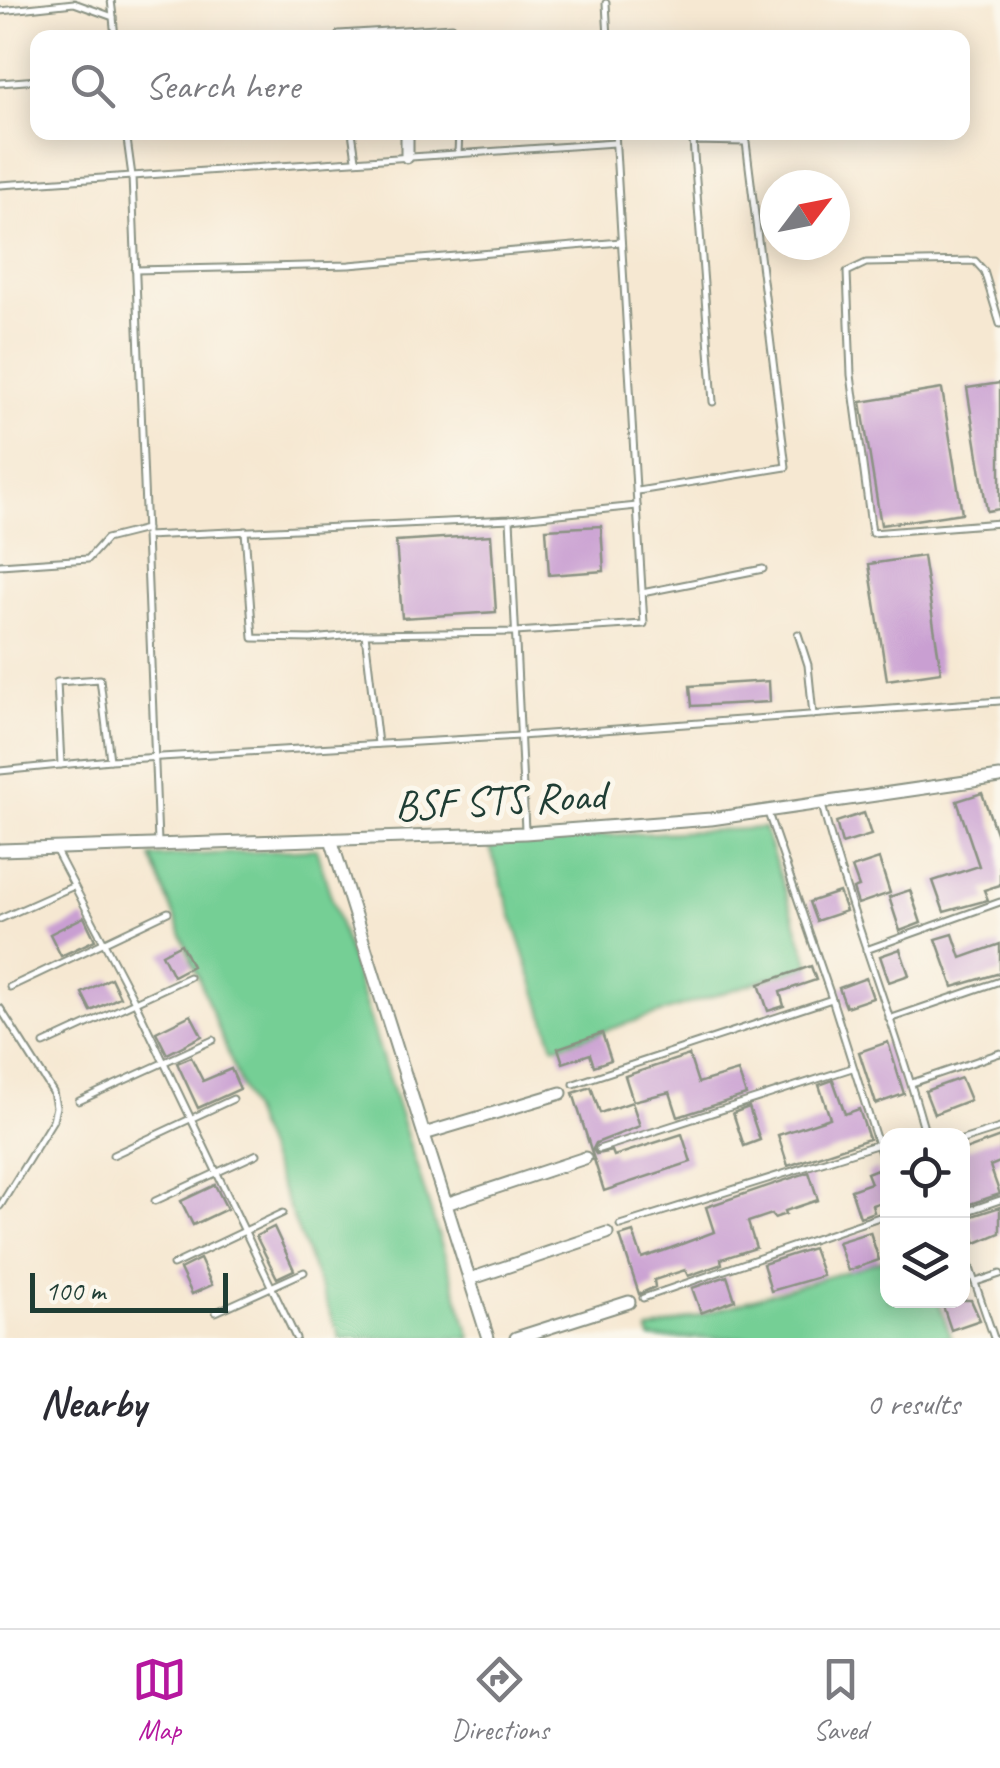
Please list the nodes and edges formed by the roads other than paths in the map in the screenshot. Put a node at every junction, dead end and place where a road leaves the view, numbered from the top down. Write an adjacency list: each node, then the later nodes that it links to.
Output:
1 (111, 0): 4 (lane)
2 (606, 3): 8 (lane)
3 (0, 11): 4 (lane)
4 (113, 17): 5 (lane)
5 (114, 30)
6 (414, 30): 7 (lane)
7 (452, 30)
8 (608, 30)
9 (30, 80): 10 (lane)
10 (0, 82)
11 (127, 140): 19 (lane)
12 (353, 140): 18 (lane)
13 (407, 140): 17 (street)
14 (459, 140): 16 (lane)
15 (616, 142): 16 (lane); 21 (lane)
16 (458, 154): 17 (lane)
17 (407, 157): 18 (lane)
18 (356, 160): 19 (lane)
19 (132, 176): 20 (lane); 22 (lane)
20 (0, 184)
21 (622, 242): 22 (lane); 25 (lane)
22 (135, 270): 30 (lane)
23 (1000, 324): 28 (lane)
24 (713, 402): 25 (lane)
25 (636, 491): 26 (lane)
26 (637, 506): 27 (lane); 33 (lane)
27 (510, 519): 29 (lane); 34 (lane)
28 (1000, 523)
29 (246, 532): 30 (lane); 35 (lane)
30 (146, 533): 31 (lane); 41 (lane)
31 (0, 564)
32 (763, 569): 33 (lane)
33 (642, 593): 34 (lane)
34 (515, 632): 35 (lane); 39 (lane)
35 (365, 634): 40 (lane)
36 (798, 634): 38 (lane)
37 (1000, 701): 38 (lane)
38 (813, 714): 39 (lane)
39 (520, 736): 40 (lane); 48 (lane)
40 (378, 744): 41 (lane)
41 (154, 757): 42 (lane); 50 (lane)
42 (110, 760): 43 (lane); 43 (lane)
43 (61, 765): 44 (lane)
44 (0, 771)
45 (1000, 777): 46 (street, BSF STS Road)
46 (822, 802): 47 (street, BSF STS Road); 58 (lane)
47 (768, 811): 48 (street, BSF STS Road); 62 (lane)
48 (525, 833): 49 (street, BSF STS Road)
49 (330, 840): 50 (street, BSF STS Road); 79 (street)
50 (158, 845): 51 (street, BSF STS Road)
51 (54, 848): 52 (street, BSF STS Road); 53 (lane)
52 (0, 850)
53 (74, 886): 56 (lane); 57 (lane)
54 (1000, 902): 58 (lane)
55 (168, 912): 57 (lane)
56 (0, 919)
57 (103, 942): 61 (lane); 63 (lane)
58 (866, 950): 65 (lane)
59 (189, 977): 63 (lane)
60 (1000, 981): 65 (lane)
61 (10, 987)
62 (832, 999): 70 (lane); 72 (lane)
63 (134, 1002): 67 (lane); 69 (lane)
64 (0, 1008): 91 (lane)
65 (889, 1019): 71 (lane)
66 (213, 1040): 69 (lane)
67 (44, 1044)
68 (1000, 1053): 71 (lane)
69 (164, 1062): 75 (lane); 76 (lane)
70 (852, 1068): 81 (lane); 82 (lane)
71 (912, 1083): 77 (lane)
72 (574, 1084)
73 (561, 1093): 79 (street)
74 (233, 1099): 76 (lane)
75 (79, 1101)
76 (190, 1118): 84 (lane); 87 (lane)
77 (924, 1128)
78 (1000, 1128): 80 (lane)
79 (424, 1134): 90 (street)
80 (970, 1137)
81 (876, 1144): 85 (lane); 95 (lane)
82 (599, 1149)
83 (257, 1154): 87 (lane)
84 (113, 1155)
85 (880, 1155)
86 (585, 1158): 90 (street)
87 (218, 1173): 89 (lane); 96 (lane)
88 (1000, 1200): 92 (lane)
89 (155, 1201)
90 (446, 1204): 102 (street)
91 (0, 1206)
92 (970, 1210)
93 (283, 1213): 96 (lane)
94 (880, 1217): 105 (lane)
95 (620, 1225)
96 (246, 1232): 98 (lane); 104 (lane)
97 (608, 1232): 102 (street)
98 (172, 1264)
99 (970, 1266): 103 (lane)
100 (304, 1272): 104 (lane)
101 (1000, 1274): 103 (lane)
102 (470, 1279): 109 (street)
103 (976, 1282): 111 (lane)
104 (272, 1288): 107 (lane); 108 (lane)
105 (643, 1298)
106 (629, 1302): 110 (street)
107 (216, 1312)
108 (296, 1338)
109 (488, 1338)
110 (516, 1338)
111 (994, 1338)

